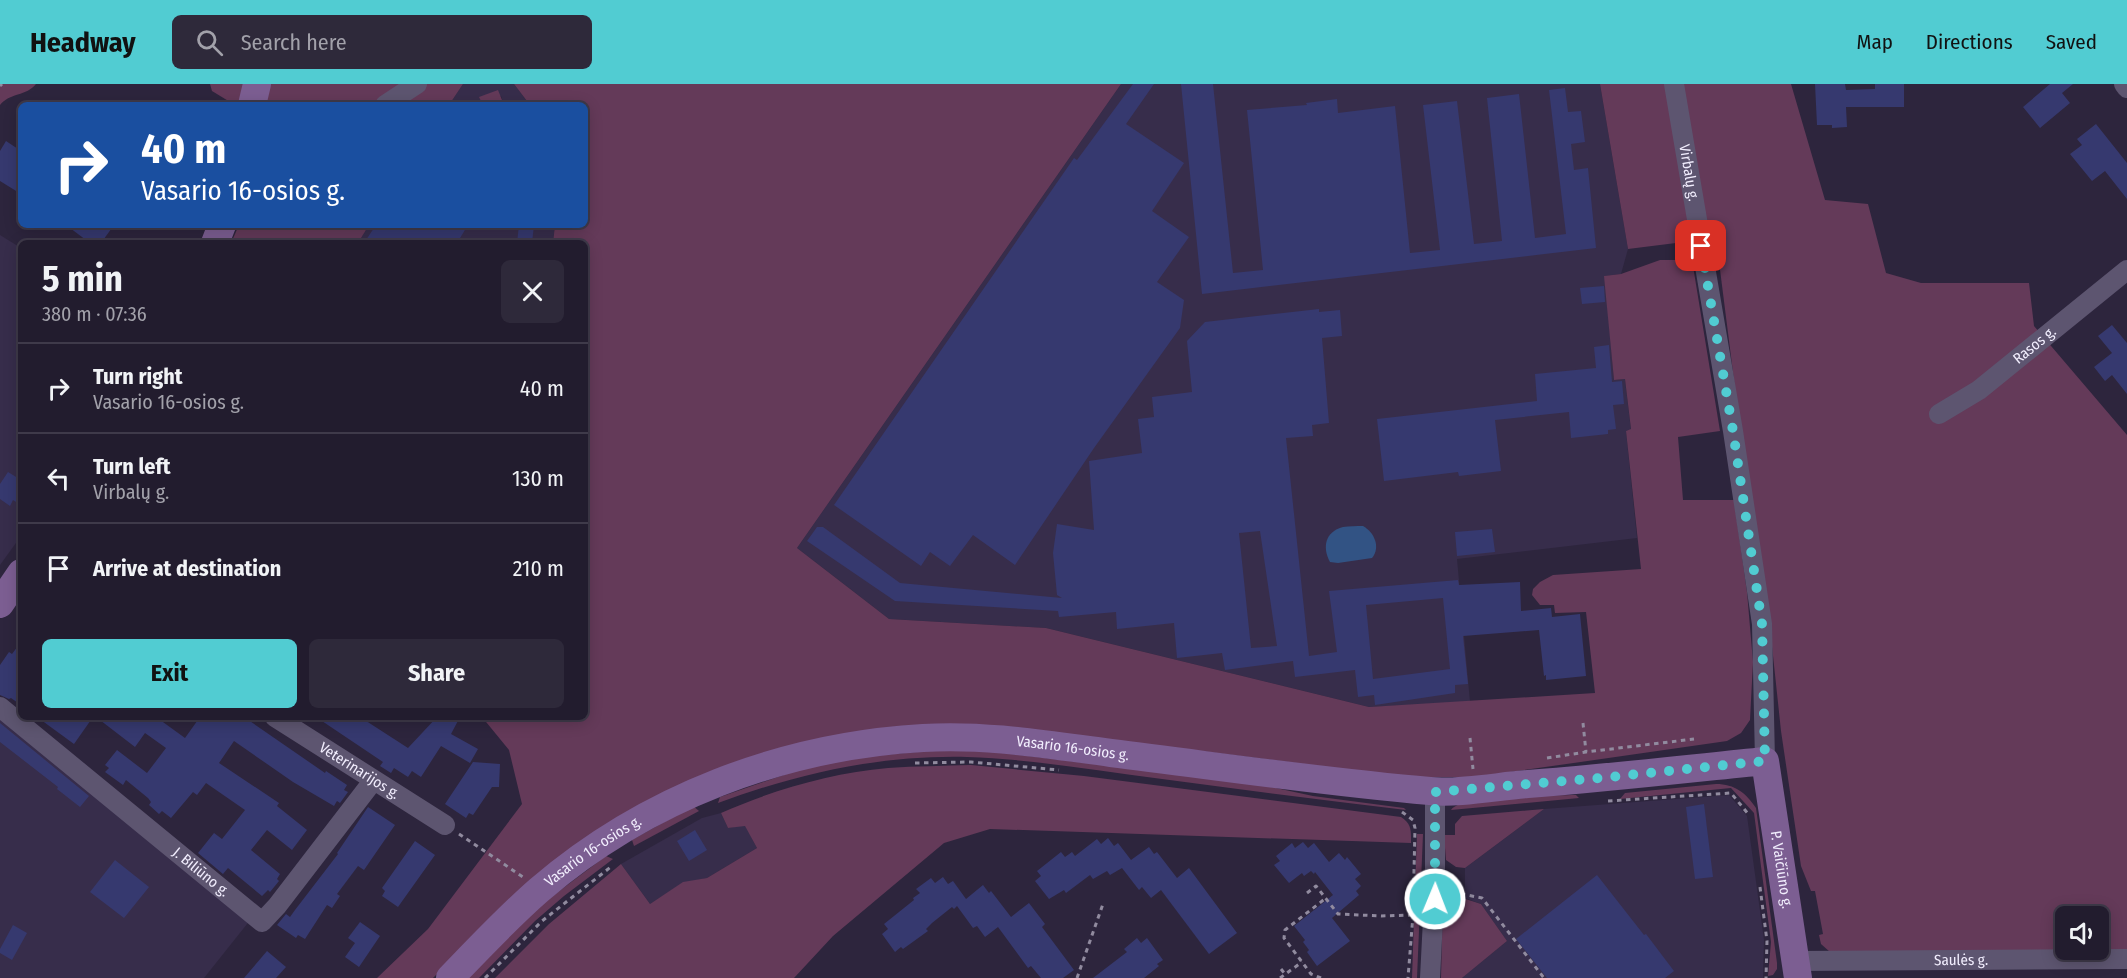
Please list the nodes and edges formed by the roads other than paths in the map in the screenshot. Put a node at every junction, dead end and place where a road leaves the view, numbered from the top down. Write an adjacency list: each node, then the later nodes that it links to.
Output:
1 (257, 84): 6 (main road)
2 (417, 84): 7 (street)
3 (1674, 84): 14 (street, Virbalų g.)
4 (2124, 84): 5 (street)
5 (2127, 88)
6 (253, 102)
7 (390, 102)
8 (2127, 270): 9 (street, Rasos g.)
9 (1939, 414)
10 (18, 577): 11 (main road)
11 (0, 604)
12 (0, 707): 15 (street, J. Biliūno g.)
13 (280, 720): 15 (street, Veterinarijos g.)
14 (1765, 761): 16 (main road, Vasario 16-osios g.); 19 (main road, P. Vaičiūno g.)
15 (373, 781): 17 (street, Veterinarijos g.)
16 (1435, 792): 20 (main road, Vasario 16-osios g.); 21 (street)
17 (445, 825)
18 (2127, 960): 19 (street, Saulės g.)
19 (1797, 970)
20 (450, 978)
21 (1431, 978)

